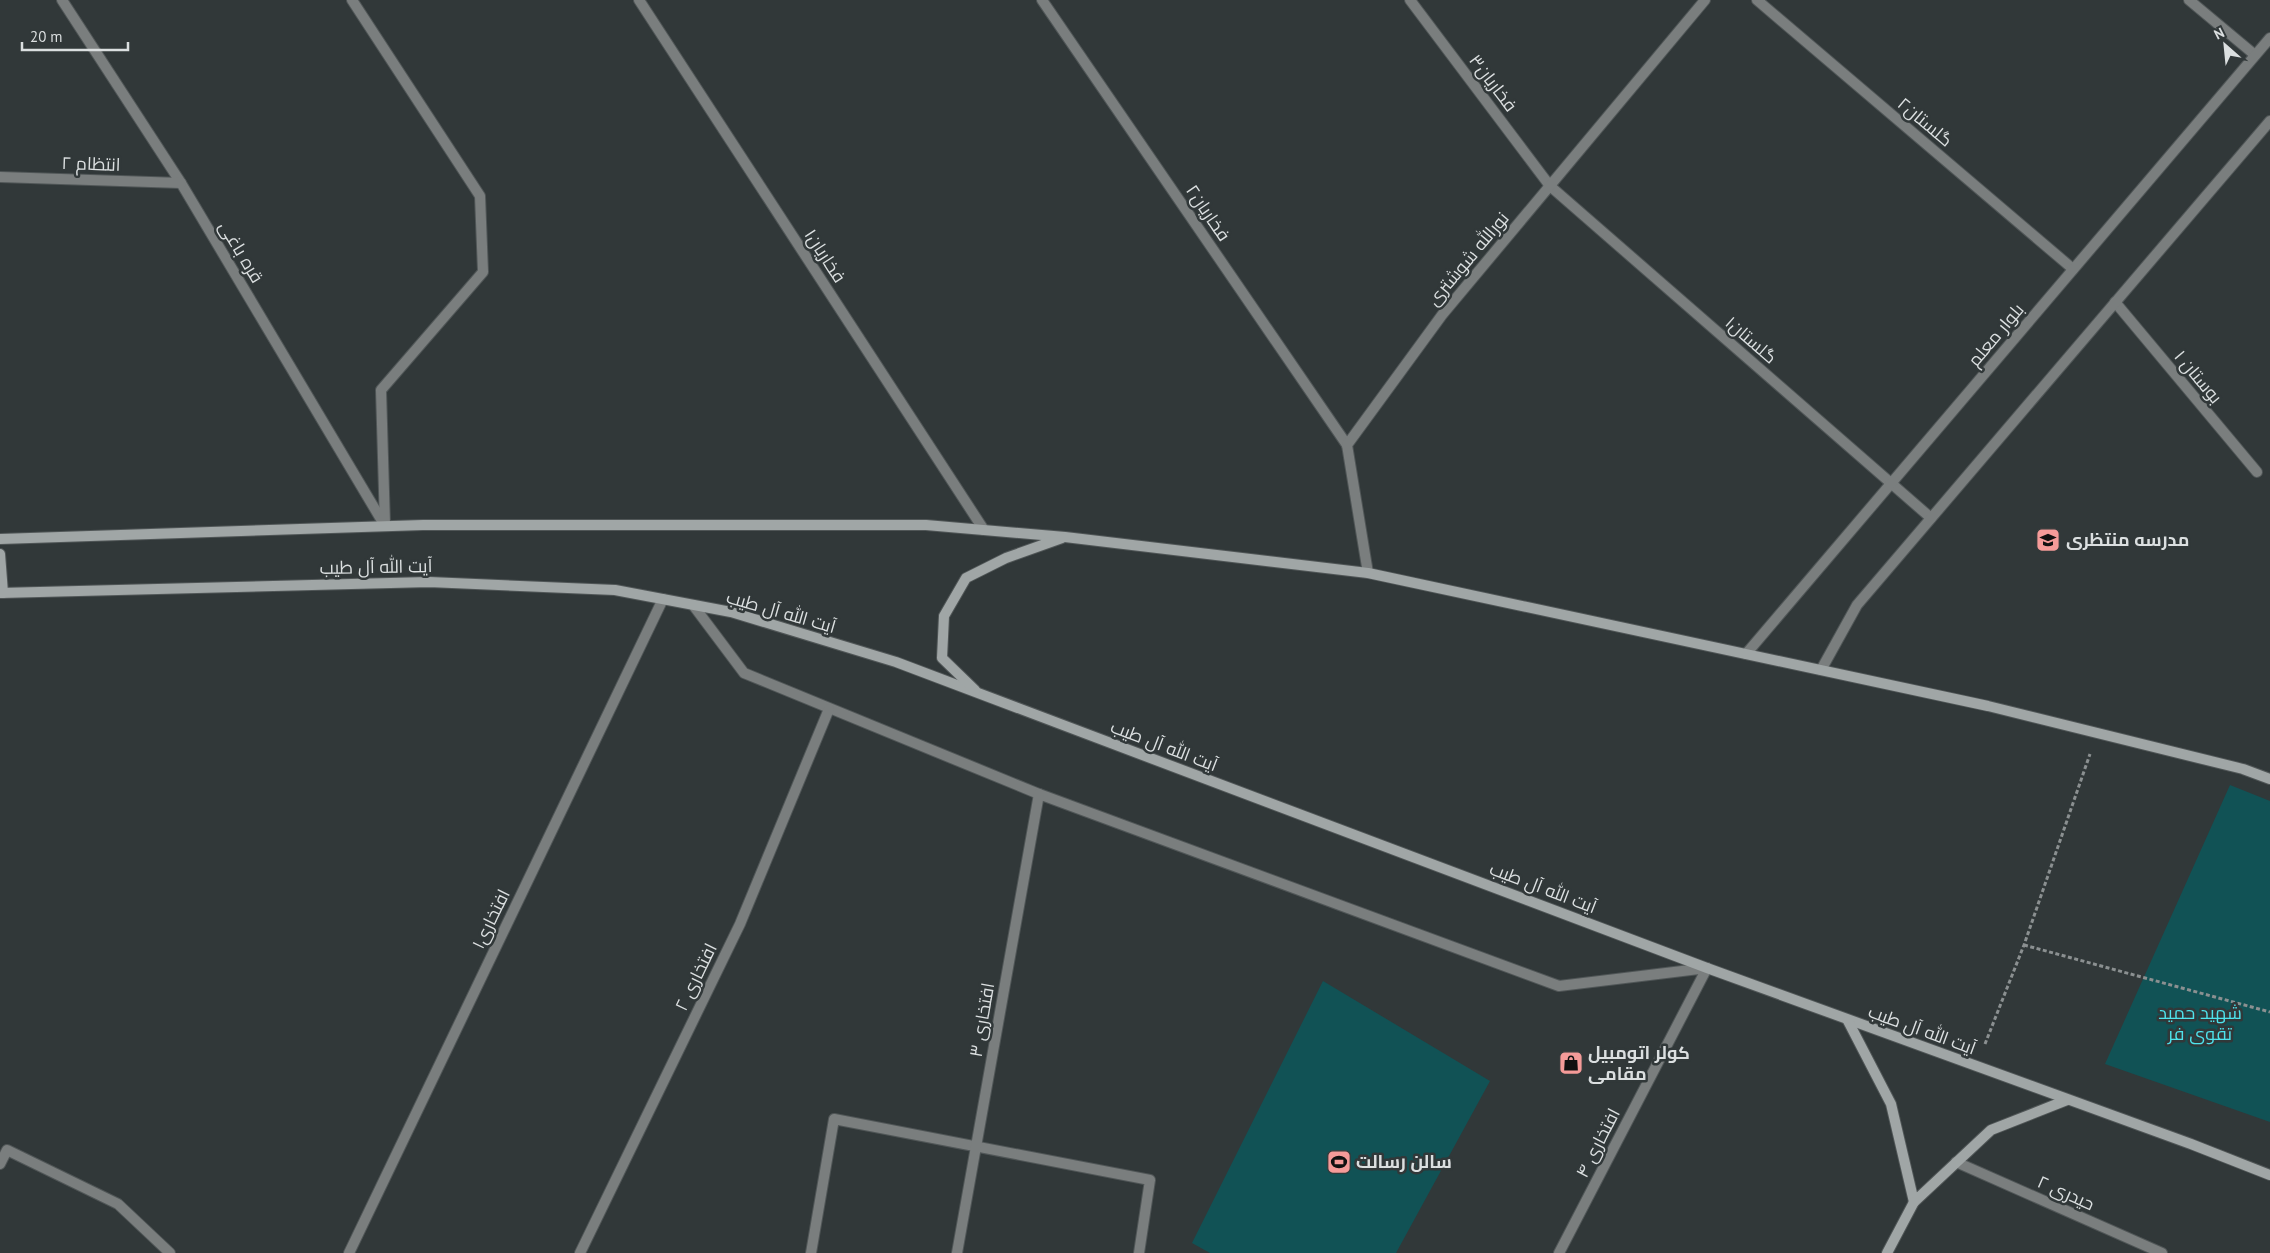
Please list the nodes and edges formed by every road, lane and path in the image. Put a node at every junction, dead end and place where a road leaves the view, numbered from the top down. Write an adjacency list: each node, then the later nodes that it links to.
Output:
1 (62, 0): 13 (street, قره باغی)
2 (352, 0): 21 (street)
3 (639, 0): 22 (street, فخاریان۱)
4 (1042, 0): 17 (street, فخاریان۲)
5 (1410, 0): 14 (street, فخاریان۳)
6 (1705, 0): 14 (street, نورالله شوشتری)
7 (1757, 0): 15 (street, گلستان۲)
8 (2189, 0): 10 (street)
9 (2270, 38): 10 (street, بلوار معلم)
10 (2255, 56): 15 (street, بلوار معلم)
11 (2270, 121): 16 (street)
12 (0, 177): 13 (street, انتظام ۲)
13 (181, 184): 21 (street, قره باغی)
14 (1550, 186): 17 (street, نورالله شوشتری); 19 (street, گلستان۱)
15 (2073, 269): 19 (street, بلوار معلم)
16 (2115, 302): 18 (street, بوستان ۱); 20 (street)
17 (1348, 445): 26 (street)
18 (2257, 472)
19 (1891, 483): 20 (street, گلستان۱); 30 (street, بلوار معلم)
20 (1931, 518): 31 (street)
21 (385, 526): 22 (main road); 24 (main road)
22 (984, 530): 23 (main road)
23 (1065, 536): 26 (main road); 32 (main road)
24 (0, 538)
25 (0, 554): 27 (main road)
26 (1368, 574): 30 (main road)
27 (2, 593): 28 (main road, آیت الله آل طیب)
28 (663, 599): 29 (main road, آیت الله آل طیب); 49 (street, افتخاری۱)
29 (693, 605): 32 (main road, آیت الله آل طیب); 33 (street)
30 (1746, 654): 31 (main road)
31 (1822, 670): 34 (main road)
32 (978, 693): 38 (main road, آیت الله آل طیب)
33 (829, 709): 36 (street); 50 (street, افتخاری ۲)
34 (2097, 732): 35 (main road); 37 (path)
35 (2270, 778)
36 (1039, 794): 38 (street); 43 (street, افتخاری ۳)
37 (2024, 945): 39 (path); 41 (path)
38 (1707, 968): 40 (main road, آیت الله آل طیب); 54 (street, افتخاری ۴)
39 (2270, 1012)
40 (1848, 1020): 41 (main road, آیت الله آل طیب); 47 (main road)
41 (1976, 1066): 42 (main road, آیت الله آل طیب)
42 (2067, 1100): 44 (main road); 46 (main road, آیت الله آل طیب)
43 (976, 1146): 51 (street); 52 (street, افتخاری ۳); 53 (street)
44 (1956, 1162): 47 (main road); 56 (street, حیدری ۲)
45 (0, 1164): 48 (street)
46 (2270, 1175)
47 (1914, 1202): 55 (main road)
48 (170, 1253)
49 (349, 1253)
50 (580, 1253)
51 (811, 1253)
52 (957, 1253)
53 (1139, 1253)
54 (1560, 1253)
55 (1887, 1253)
56 (2162, 1253)

